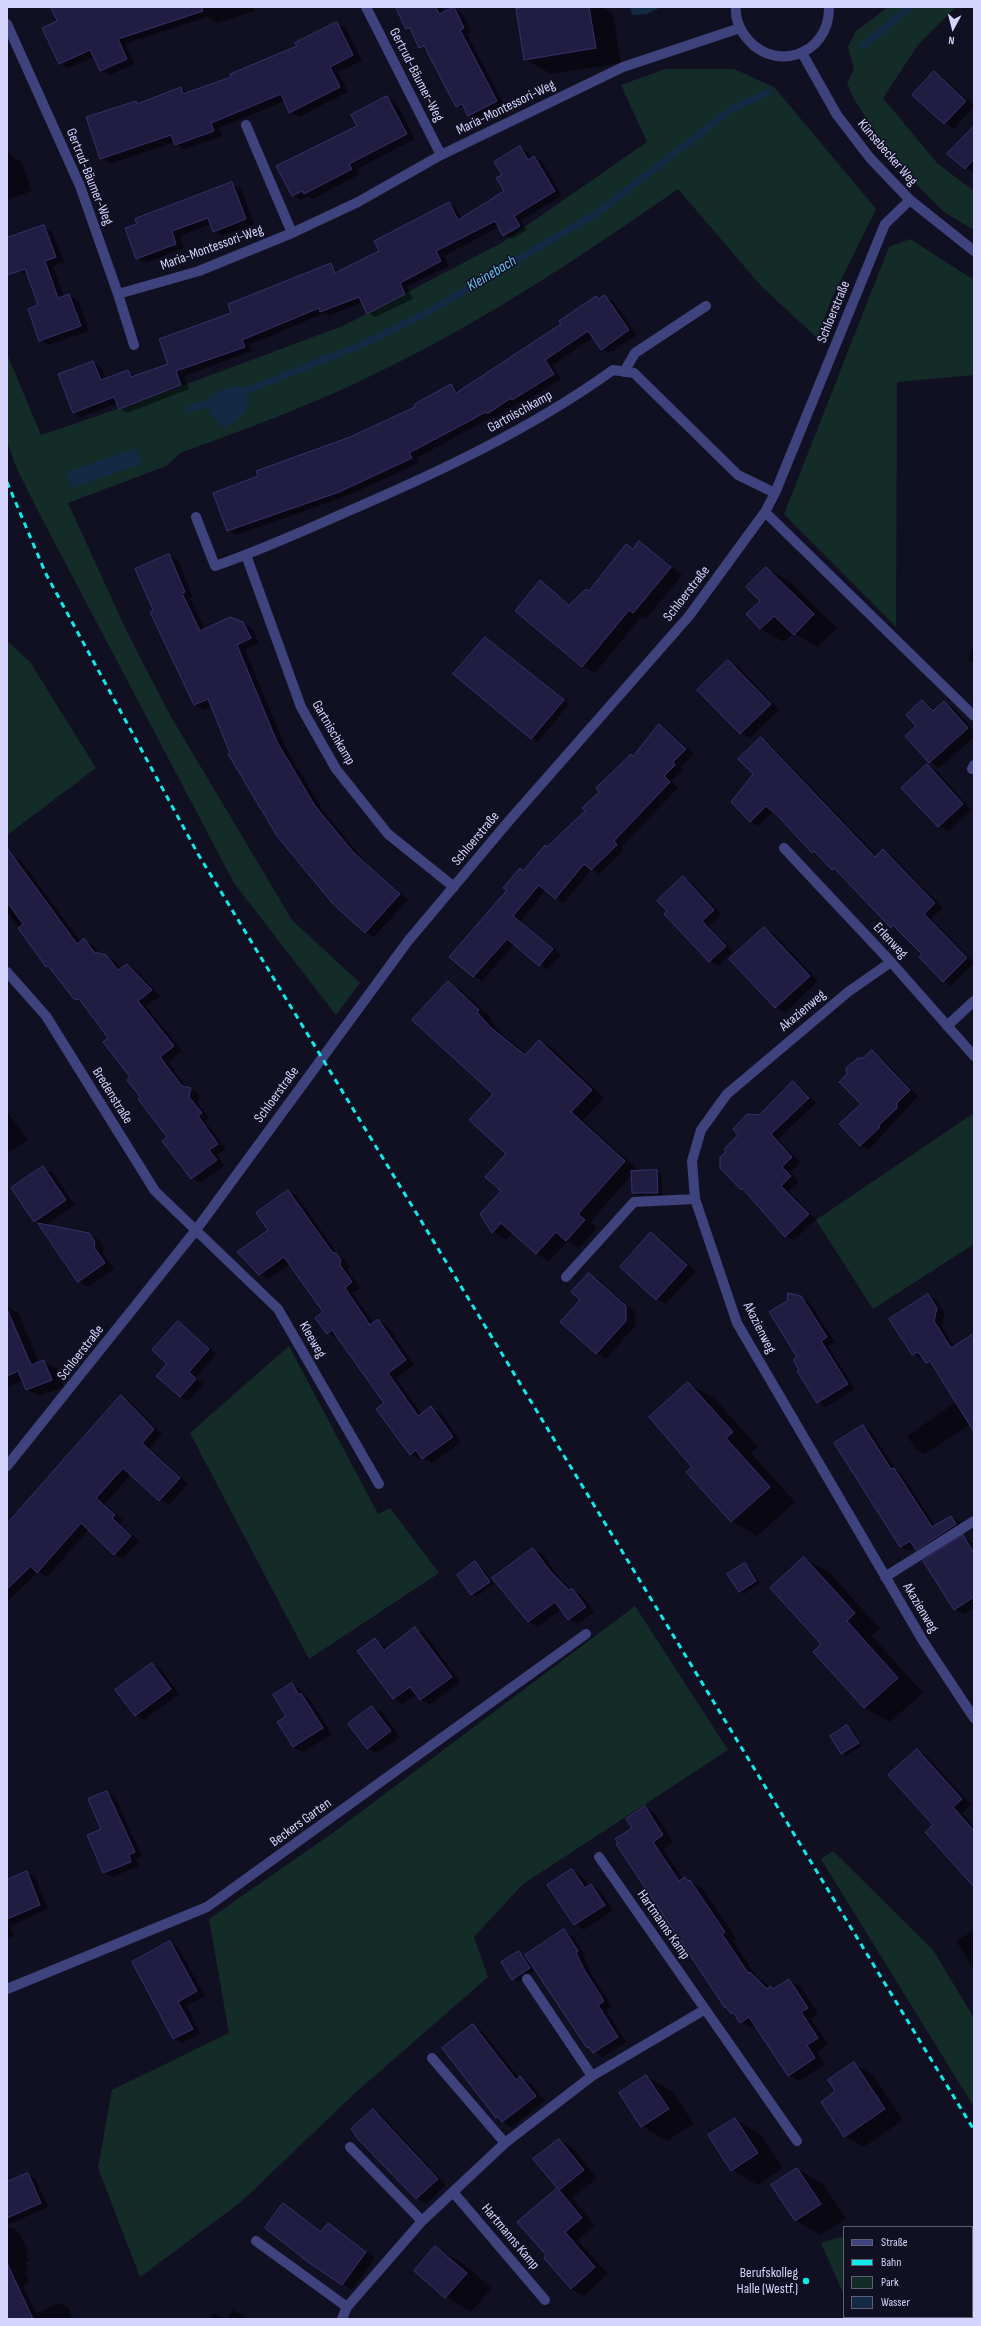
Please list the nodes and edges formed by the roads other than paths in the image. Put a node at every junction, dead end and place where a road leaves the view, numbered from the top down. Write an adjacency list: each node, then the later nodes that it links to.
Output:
1 (366, 7): 8 (street, Gertrud-Bäumer-Weg)
2 (736, 7): 5 (street)
3 (829, 7): 6 (street)
4 (7, 24): 12 (street, Gertrud-Bäumer-Weg)
5 (740, 28): 6 (street); 8 (street, Maria-Montessori-Weg)
6 (802, 53): 9 (street, Künsebecker Weg)
7 (246, 125): 10 (street)
8 (441, 155): 10 (street, Maria-Montessori-Weg)
9 (910, 200): 11 (street, Künsebecker Weg); 16 (street, Schloerstraße)
10 (292, 233): 12 (street, Maria-Montessori-Weg)
11 (974, 251)
12 (118, 294): 14 (street, Gertrud-Bäumer-Weg)
13 (706, 306): 15 (street)
14 (134, 345)
15 (624, 372): 16 (street); 19 (street, Gartnischkamp)
16 (775, 493): 17 (street, Schloerstraße)
17 (765, 512): 20 (street); 22 (street, Schloerstraße)
18 (196, 517): 19 (street, Gartnischkamp)
19 (246, 555): 22 (street, Gartnischkamp)
20 (974, 716)
21 (784, 848): 23 (street, Erlenweg)
22 (454, 887): 29 (street, Schloerstraße)
23 (890, 962): 26 (street, Erlenweg); 28 (street, Akazienweg)
24 (7, 972): 29 (street, Bredenstraße)
25 (974, 1001): 26 (street)
26 (947, 1026): 27 (street, Erlenweg)
27 (974, 1056)
28 (695, 1199): 30 (street); 34 (street, Akazienweg)
29 (196, 1230): 31 (street, Schloerstraße); 32 (street, Kleeweg)
30 (566, 1277)
31 (7, 1466)
32 (379, 1484)
33 (974, 1521): 34 (street)
34 (885, 1577): 36 (street, Akazienweg)
35 (586, 1634): 39 (street, Beckers Garten)
36 (974, 1718)
37 (599, 1857): 40 (street, Hartmanns Kamp)
38 (527, 1979): 42 (street)
39 (7, 1989)
40 (704, 2010): 42 (street); 43 (street, Hartmanns Kamp)
41 (432, 2058): 44 (street)
42 (592, 2076): 44 (street)
43 (796, 2141)
44 (504, 2143): 46 (street)
45 (350, 2147): 47 (street)
46 (453, 2192): 47 (street); 49 (street, Hartmanns Kamp)
47 (422, 2221): 50 (street)
48 (256, 2241): 50 (street)
49 (545, 2300)
50 (347, 2307): 51 (street)
51 (342, 2319)

